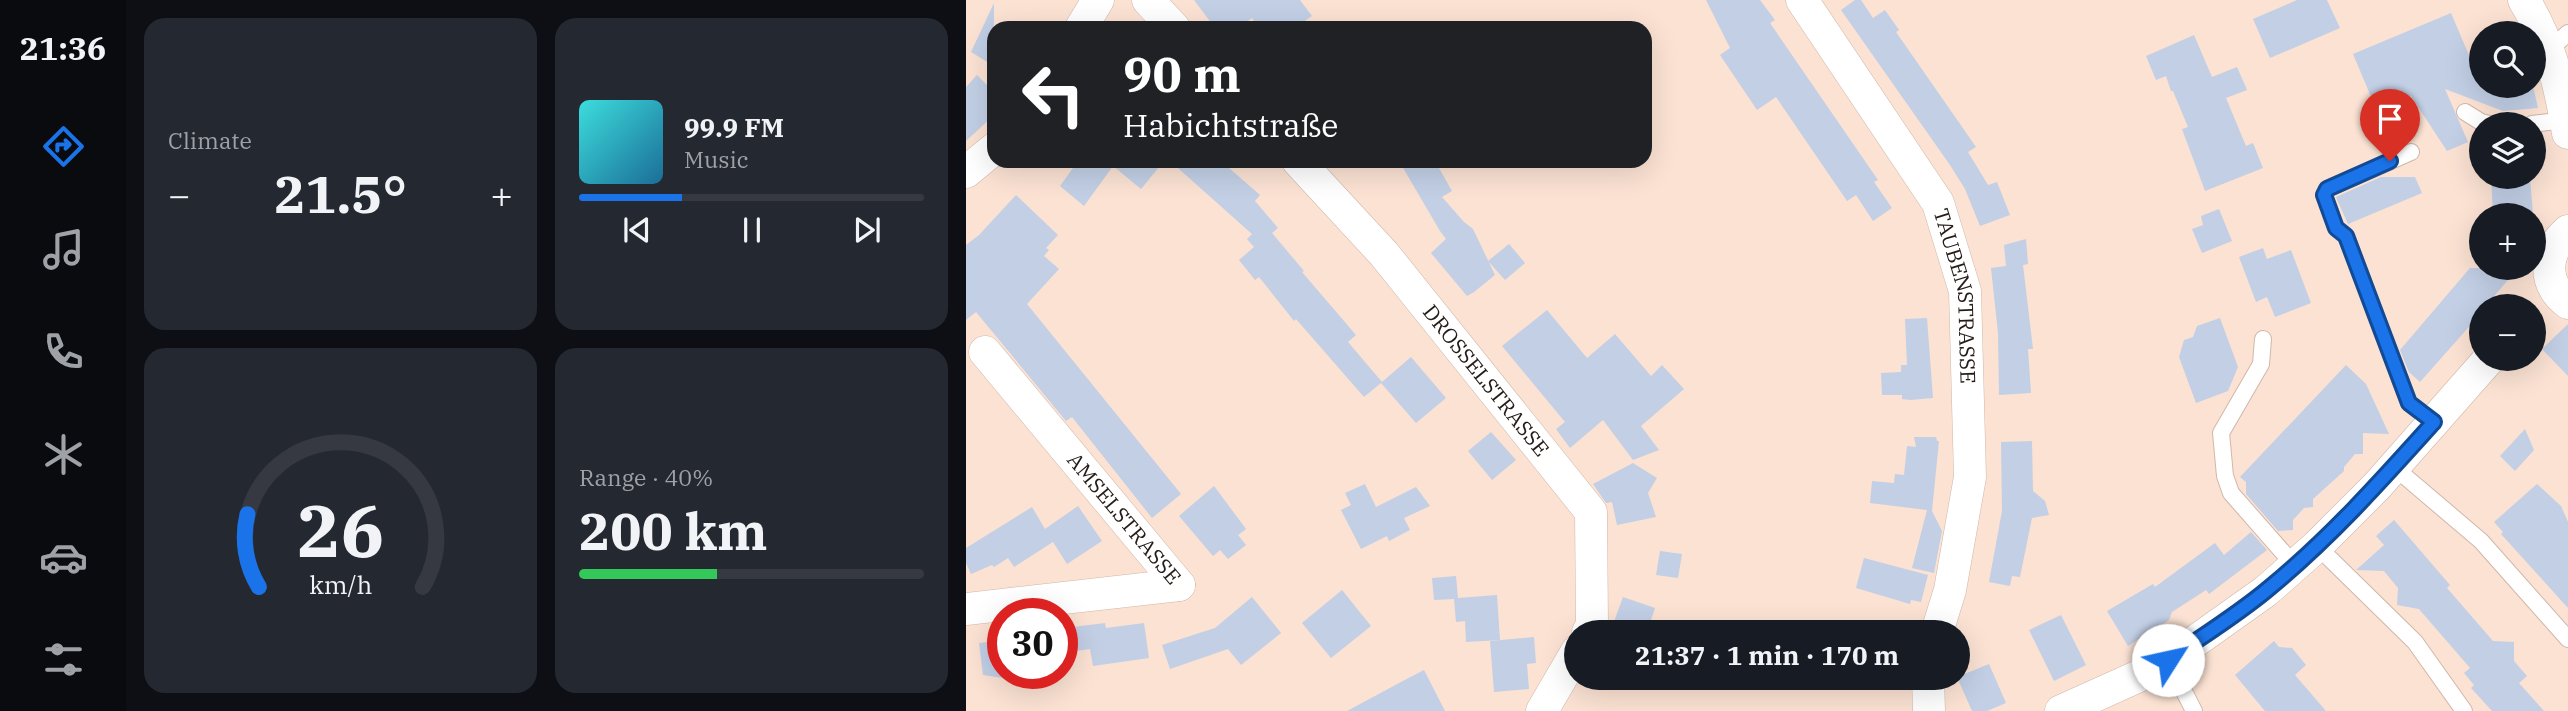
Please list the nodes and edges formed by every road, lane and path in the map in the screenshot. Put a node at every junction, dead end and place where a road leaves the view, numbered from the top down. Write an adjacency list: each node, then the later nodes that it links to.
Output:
1 (1098, 0): 5 (street)
2 (1148, 0): 6 (street)
3 (1801, 0): 26 (street, TAUBENSTRASSE)
4 (2524, 0): 7 (street)
5 (1085, 21)
6 (1168, 21)
7 (2559, 41): 11 (street)
8 (2465, 112): 9 (lane)
9 (2469, 114)
10 (2546, 125): 11 (lane)
11 (2567, 127)
12 (2411, 152): 21 (lane)
13 (987, 155): 15 (street)
14 (1304, 168): 25 (street, DROSSELSTRASSE)
15 (966, 172)
16 (2568, 231): 17 (street)
17 (2552, 300)
18 (2263, 339): 23 (lane)
19 (985, 352): 24 (street, AMSELSTRASSE)
20 (2479, 371): 21 (street)
21 (2434, 422): 22 (street)
22 (2394, 467): 23 (street); 27 (lane)
23 (2306, 556): 28 (street); 35 (lane)
24 (966, 609)
25 (1592, 620)
26 (1941, 620)
27 (2568, 639)
28 (2168, 660): 33 (street); 34 (lane)
29 (1564, 673): 31 (street)
30 (1928, 690): 32 (street)
31 (1542, 711)
32 (1929, 711)
33 (2061, 711)
34 (2194, 711)
35 (2464, 711)

